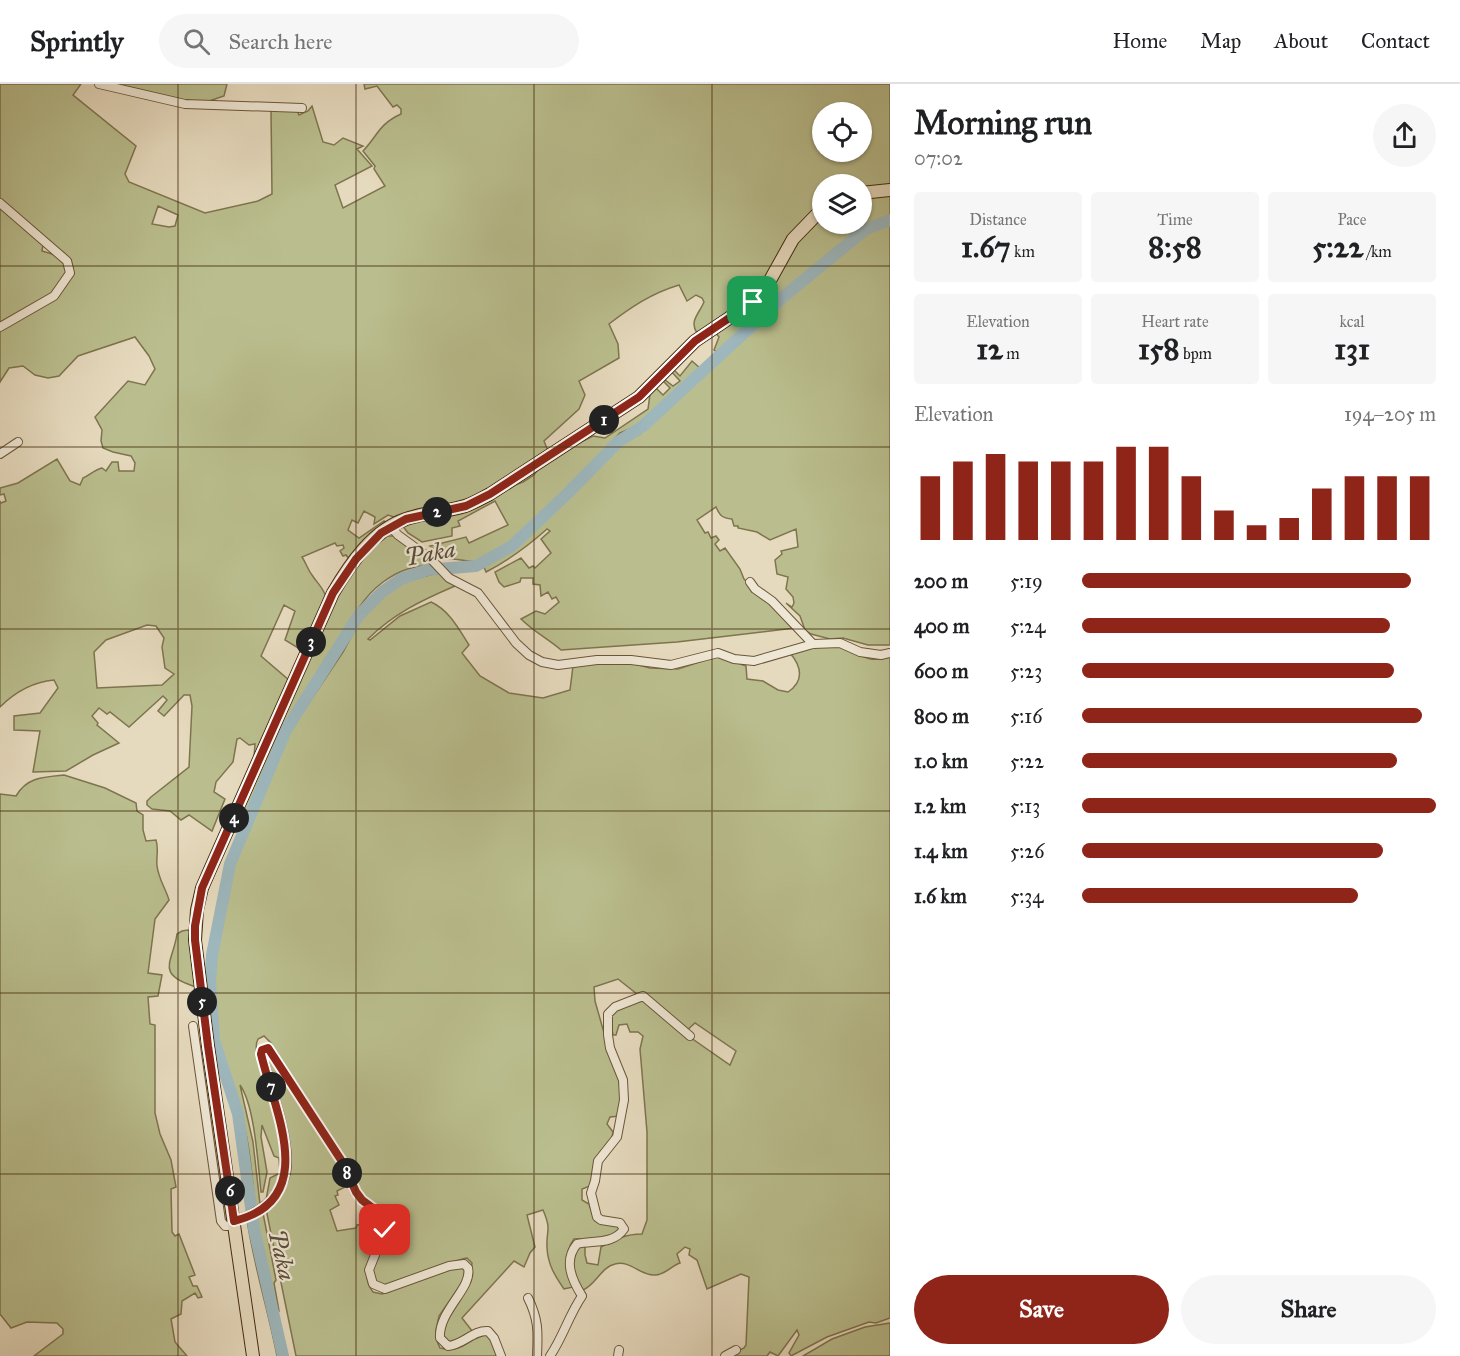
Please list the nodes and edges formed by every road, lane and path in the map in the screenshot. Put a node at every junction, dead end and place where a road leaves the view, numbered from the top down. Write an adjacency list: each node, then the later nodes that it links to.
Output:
1 (99, 84): 2 (street)
2 (302, 108)
3 (890, 190): 4 (main road)
4 (872, 192)
5 (0, 203): 7 (street)
6 (812, 219): 10 (main road)
7 (0, 327)
8 (18, 442): 9 (street)
9 (0, 454)
10 (390, 526): 12 (street); 16 (main road)
11 (750, 582): 12 (street)
12 (813, 644): 13 (street)
13 (890, 653)
14 (193, 1026): 16 (street)
15 (690, 1036): 22 (street)
16 (238, 1221): 19 (main road); 20 (street)
17 (528, 1298): 21 (street)
18 (736, 1350): 23 (street)
19 (253, 1356)
20 (501, 1356)
21 (537, 1356)
22 (550, 1356)
23 (725, 1356)

